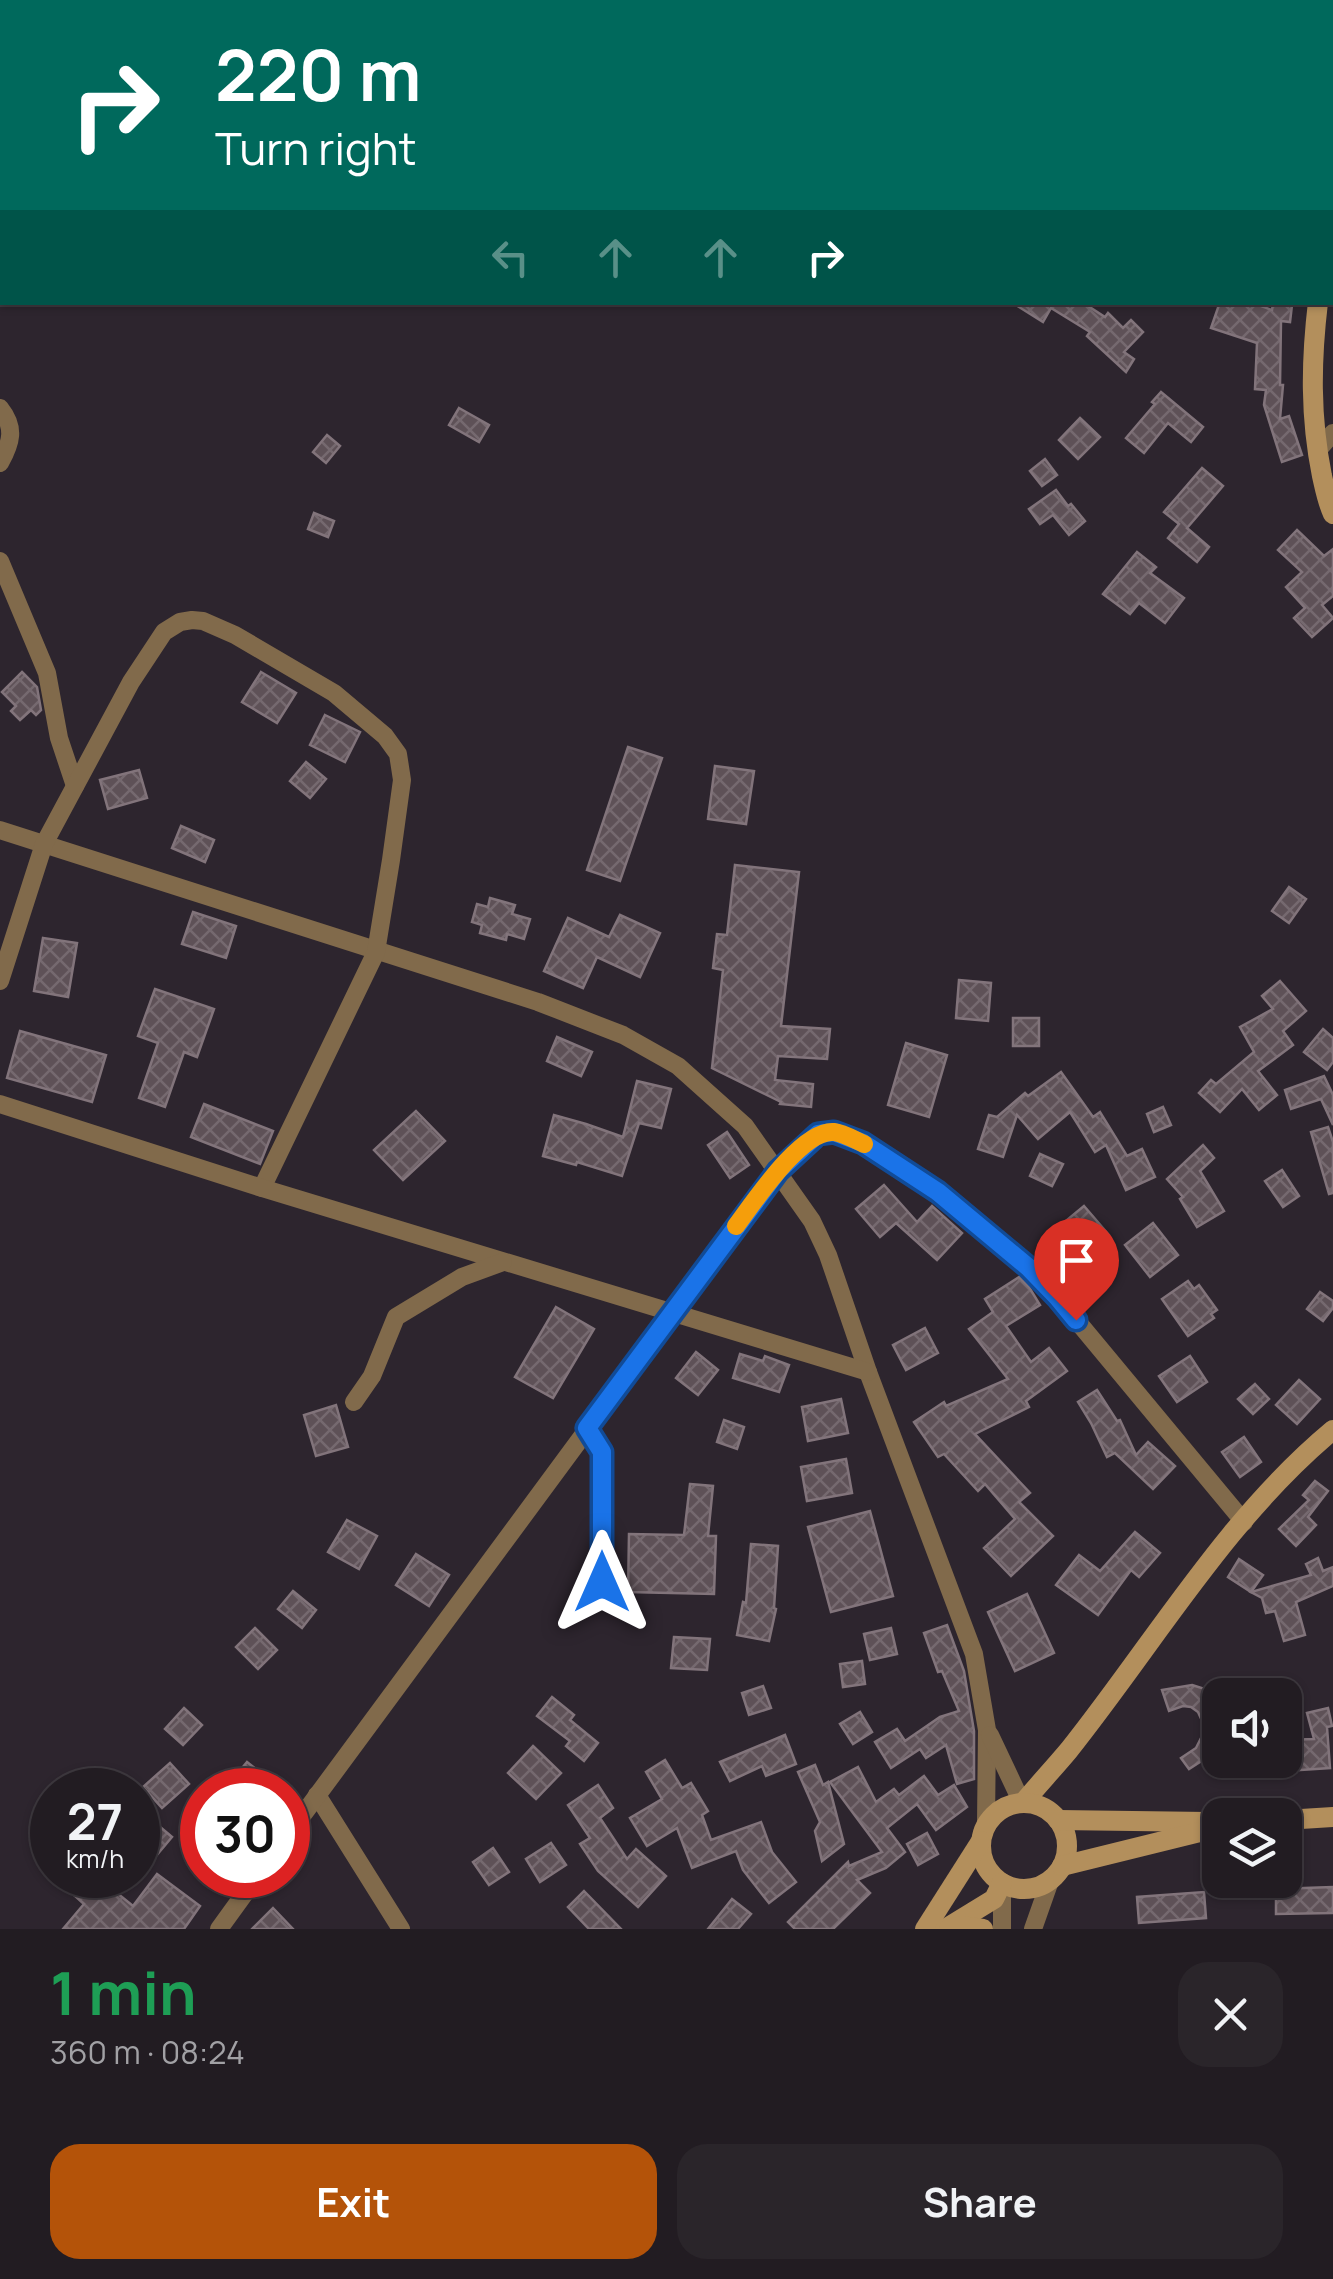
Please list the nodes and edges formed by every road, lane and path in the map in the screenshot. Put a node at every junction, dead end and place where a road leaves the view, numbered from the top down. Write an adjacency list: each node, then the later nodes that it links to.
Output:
1 (1318, 305): 4 (street)
2 (0, 408): 5 (street)
3 (1333, 433): 4 (street)
4 (1318, 452): 6 (street)
5 (0, 463)
6 (1333, 514)
7 (0, 560): 8 (street)
8 (75, 786): 10 (street); 11 (street)
9 (0, 830): 10 (street)
10 (44, 844): 11 (street); 12 (street)
11 (376, 952): 14 (street); 15 (street)
12 (0, 981)
13 (0, 1104): 15 (street)
14 (778, 1171): 17 (street); 18 (street); 22 (street)
15 (262, 1188): 16 (street)
16 (504, 1262): 17 (street); 19 (street)
17 (671, 1314): 18 (street); 20 (street)
18 (868, 1372): 24 (street)
19 (354, 1402)
20 (587, 1428): 23 (street); 26 (street)
21 (1333, 1430): 22 (street)
22 (1244, 1522): 25 (street)
23 (602, 1582)
24 (988, 1730): 27 (street); 34 (street)
25 (1068, 1751): 27 (street); 29 (street)
26 (317, 1795): 28 (street); 39 (street)
27 (1022, 1803): 29 (street); 34 (street)
28 (310, 1805)
29 (1053, 1815): 32 (street); 35 (street)
30 (1333, 1818): 31 (street)
31 (1302, 1819)
32 (1202, 1823)
33 (1202, 1829): 35 (street)
34 (984, 1833): 36 (street); 40 (street)
35 (1056, 1872): 36 (street); 44 (street)
36 (1002, 1882): 41 (street); 43 (street)
37 (241, 1898): 38 (street)
38 (218, 1929)
39 (401, 1929)
40 (924, 1929)
41 (946, 1929): 42 (street)
42 (983, 1929)
43 (1002, 1929)
44 (1032, 1929)

